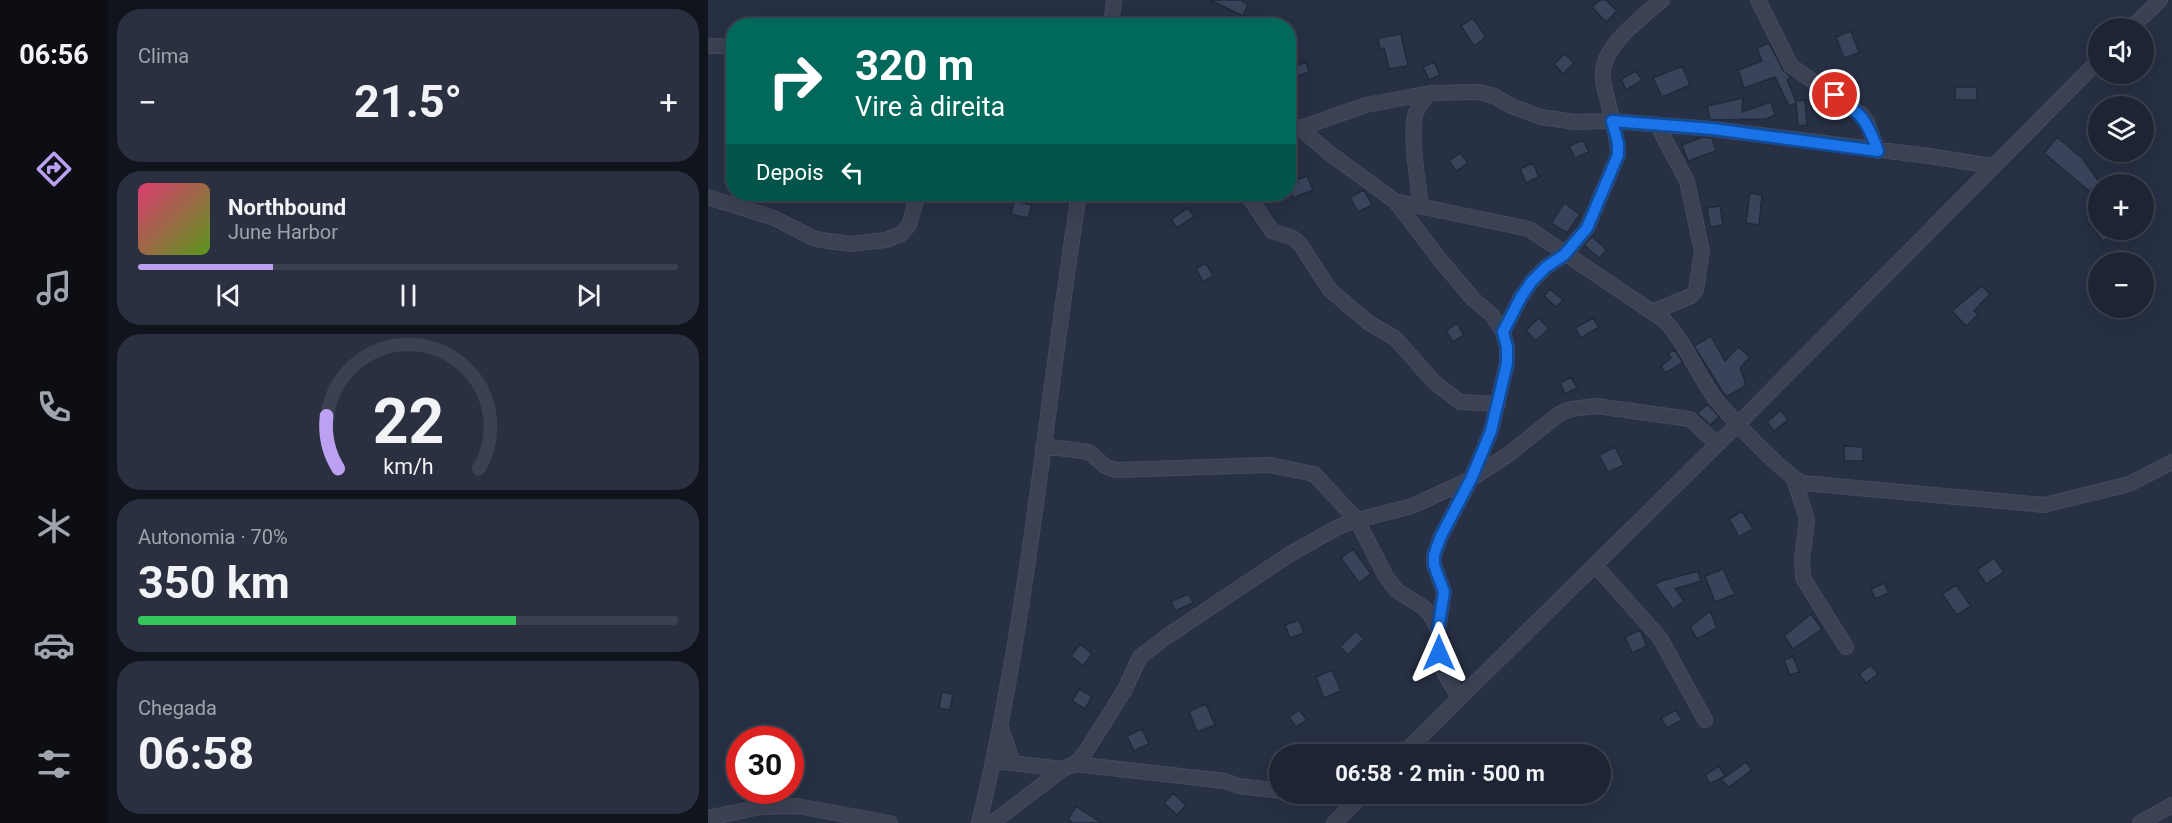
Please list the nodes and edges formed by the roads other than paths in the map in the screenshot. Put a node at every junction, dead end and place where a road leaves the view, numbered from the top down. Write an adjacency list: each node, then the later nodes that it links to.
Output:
1 (1114, 0): 5 (street)
2 (1662, 0): 11 (street)
3 (1758, 0): 15 (street)
4 (2160, 0): 6 (street)
5 (1112, 18)
6 (2141, 18)
7 (708, 46): 8 (street)
8 (726, 46)
9 (2088, 71): 16 (street)
10 (1430, 93): 11 (street); 13 (street); 22 (street)
11 (1612, 121): 12 (street); 23 (street)
12 (1657, 125): 15 (street); 24 (street)
13 (1296, 126)
14 (1296, 128): 21 (street)
15 (1878, 151): 16 (street)
16 (1992, 166): 27 (street)
17 (708, 197): 18 (street)
18 (916, 201)
19 (1078, 201): 29 (street)
20 (1252, 201): 26 (street)
21 (1395, 201): 22 (street); 25 (street)
22 (1421, 205): 23 (street)
23 (1564, 255): 24 (street); 25 (street)
24 (1652, 312): 27 (street)
25 (1503, 332): 26 (street)
26 (1498, 404): 31 (street)
27 (1739, 423): 28 (street); 32 (street)
28 (1718, 444): 31 (street); 34 (street)
29 (1043, 446): 33 (street); 39 (street)
30 (2172, 462): 32 (street)
31 (1471, 479): 33 (street); 35 (street)
32 (1794, 479): 36 (street)
33 (1357, 520): 35 (street); 43 (street)
34 (1595, 565): 37 (street); 38 (street)
35 (1438, 630): 37 (street)
36 (1846, 647)
37 (1459, 698): 40 (street)
38 (1705, 720)
39 (1000, 724): 41 (street); 42 (street)
40 (1412, 744)
41 (994, 761): 42 (street); 50 (street)
42 (1013, 763): 43 (street)
43 (1069, 766): 44 (street); 51 (street)
44 (1269, 790)
45 (1353, 804): 52 (street)
46 (2172, 805): 53 (street)
47 (708, 818): 48 (street)
48 (841, 819): 49 (street)
49 (890, 823)
50 (979, 823)
51 (992, 823)
52 (1334, 823)
53 (2140, 823)

